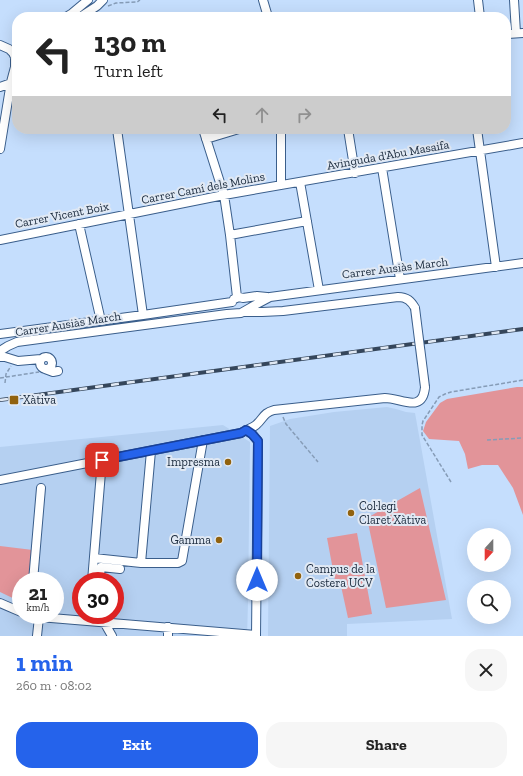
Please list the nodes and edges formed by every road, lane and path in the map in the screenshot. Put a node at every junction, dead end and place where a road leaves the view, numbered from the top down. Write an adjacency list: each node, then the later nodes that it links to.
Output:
1 (88, 0): 7 (street)
2 (140, 0): 6 (path)
3 (263, 0): 9 (street)
4 (478, 0): 10 (street)
5 (514, 0): 11 (street)
6 (103, 4): 8 (street)
7 (72, 12)
8 (88, 12)
9 (267, 12)
10 (479, 12)
11 (519, 33)
12 (0, 45): 13 (street)
13 (12, 51)
14 (12, 83): 15 (street)
15 (0, 87)
16 (12, 89): 18 (street)
17 (0, 92): 18 (street)
18 (8, 103): 27 (street)
19 (118, 134): 34 (street)
20 (204, 134): 25 (street)
21 (222, 134): 25 (street)
22 (281, 134): 32 (street)
23 (349, 134): 30 (street)
24 (478, 134): 28 (street)
25 (206, 139): 33 (street)
26 (523, 143): 28 (street, Avinguda d'Abu Masaifa)
27 (0, 149)
28 (480, 151): 29 (street, Avinguda d'Abu Masaifa); 40 (street)
29 (382, 168): 30 (street, Avinguda d'Abu Masaifa); 41 (street)
30 (354, 173): 31 (street, Avinguda d'Abu Masaifa)
31 (300, 182): 32 (street, Avinguda d'Abu Masaifa); 35 (street)
32 (281, 185): 33 (street, Carrer Camí dels Molins)
33 (224, 195): 34 (street, Carrer Camí dels Molins); 37 (street)
34 (129, 214): 36 (street, Carrer Vicent Boix); 46 (street)
35 (307, 221): 37 (street); 42 (street)
36 (79, 224): 38 (street, Carrer Vicent Boix); 47 (street)
37 (230, 235): 44 (street)
38 (0, 240)
39 (523, 263): 40 (street, Carrer Ausiàs March)
40 (496, 267): 41 (street, Carrer Ausiàs March)
41 (400, 279): 42 (street, Carrer Ausiàs March)
42 (319, 290): 43 (street, Carrer Ausiàs March)
43 (270, 297): 44 (street, Carrer Ausiàs March); 45 (street, Carrer Ausiàs March)
44 (238, 299): 45 (street); 45 (street); 46 (street, Carrer Ausiàs March)
45 (242, 312): 49 (street, Carrer Ausiàs March); 57 (street, Carrer Ausiàs March, bridge)
46 (143, 315): 47 (street, Carrer Ausiàs March)
47 (101, 321): 48 (street, Carrer Ausiàs March)
48 (0, 334)
49 (0, 351)
50 (0, 357): 52 (street)
51 (12, 364): 53 (path)
52 (40, 365): 52 (street); 53 (path)
53 (6, 377): 54 (path); 56 (path)
54 (0, 378)
55 (523, 380): 66 (path)
56 (5, 383)
57 (279, 410): 58 (street); 64 (path)
58 (246, 430): 60 (street); 80 (street)
59 (523, 438): 61 (path)
60 (203, 440): 62 (street); 69 (street)
61 (487, 440)
62 (151, 450): 63 (street); 69 (street)
63 (102, 460): 65 (street); 68 (street)
64 (318, 462)
65 (0, 480)
66 (451, 482)
67 (41, 488): 71 (street)
68 (94, 558): 69 (street); 72 (street)
69 (141, 562)
70 (120, 569): 73 (street)
71 (34, 572)
72 (93, 572)
73 (100, 572)
74 (0, 603): 75 (street)
75 (12, 608)
76 (124, 622): 79 (street)
77 (36, 624): 81 (street)
78 (100, 624): 82 (street)
79 (168, 627): 80 (street); 83 (street)
80 (256, 635)
81 (37, 636)
82 (112, 636)
83 (168, 636)

